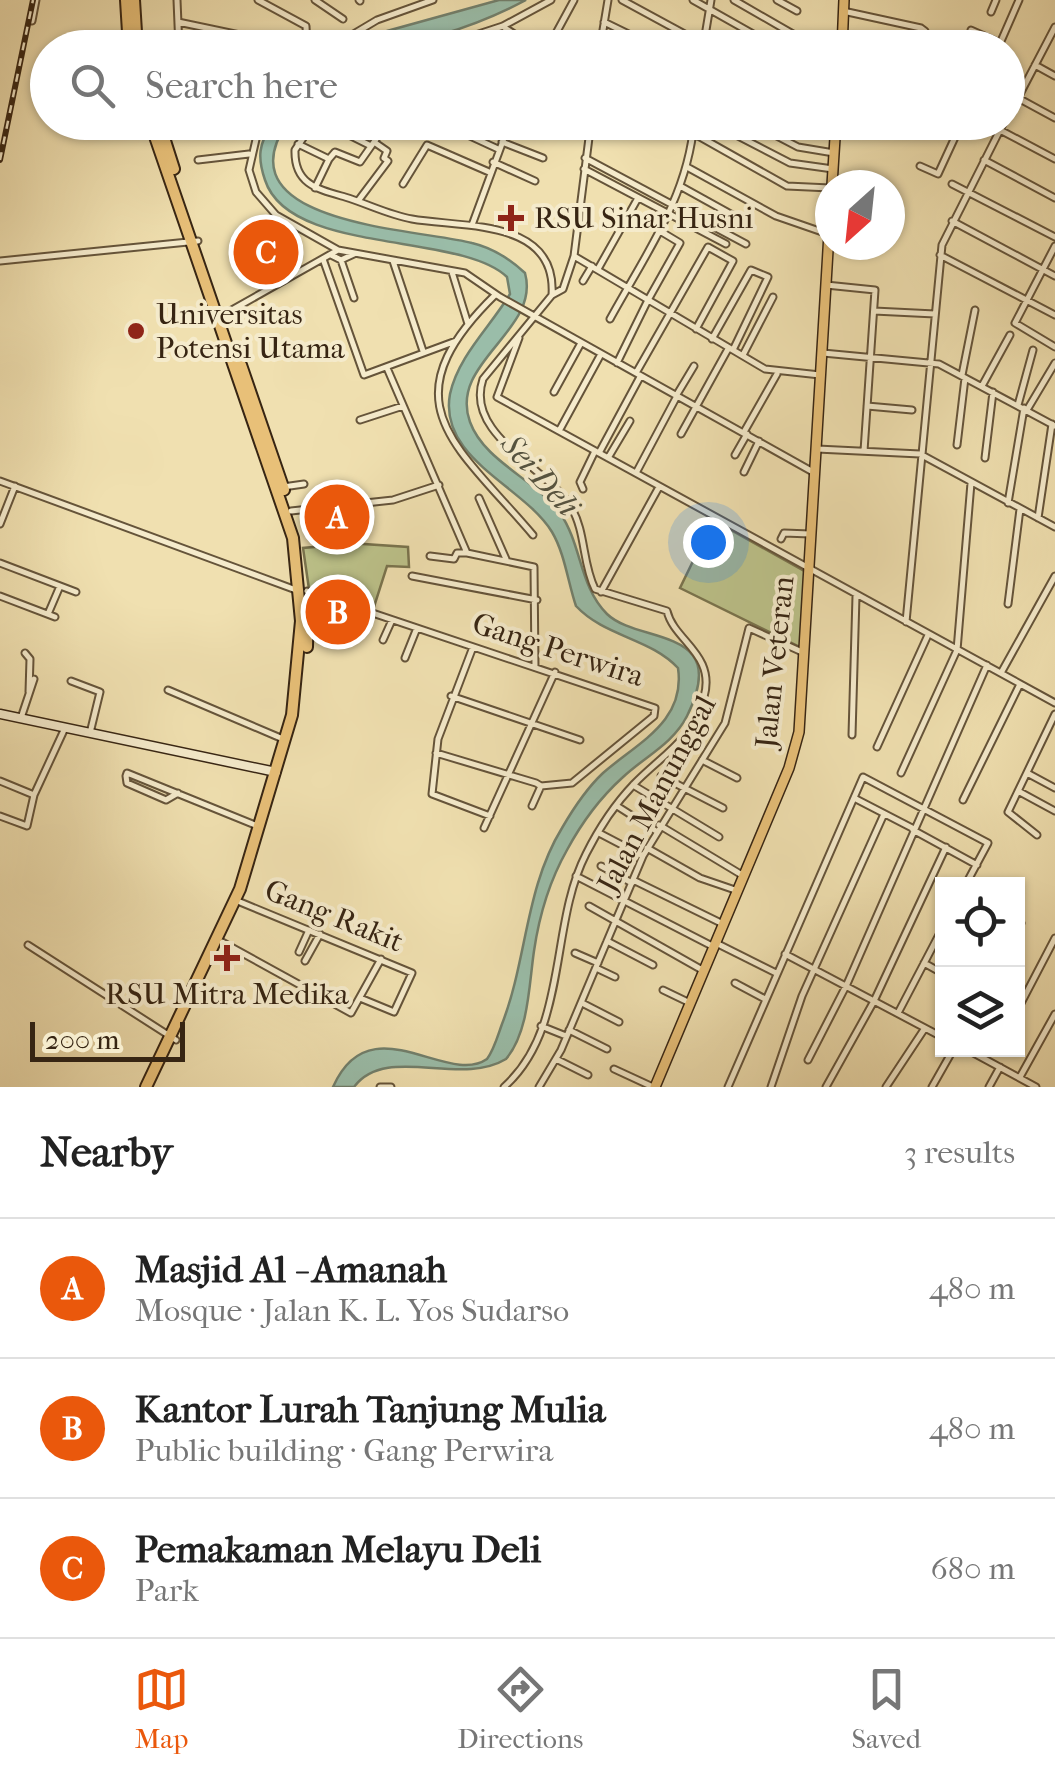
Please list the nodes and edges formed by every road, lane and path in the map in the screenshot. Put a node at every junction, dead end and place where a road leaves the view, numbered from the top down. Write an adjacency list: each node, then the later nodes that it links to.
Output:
1 (36, 0): 23 (street)
2 (126, 0): 27 (highway)
3 (134, 0): 28 (highway)
4 (177, 0): 24 (street)
5 (258, 0): 31 (street)
6 (315, 0): 22 (street)
7 (433, 0): 32 (street)
8 (551, 0): 26 (street)
9 (574, 0): 35 (street)
10 (608, 0): 25 (street)
11 (622, 0): 38 (street)
12 (693, 0): 19 (street)
13 (711, 0): 19 (street)
14 (734, 0): 41 (street)
15 (777, 0): 20 (street)
16 (996, 0): 21 (street)
17 (1019, 0): 43 (street)
18 (844, 6): 42 (street)
19 (708, 9): 39 (street); 40 (street)
20 (797, 11)
21 (991, 12)
22 (343, 19)
23 (32, 21)
24 (178, 22): 29 (street); 30 (street)
25 (604, 22): 36 (street); 37 (street)
26 (503, 26): 33 (street); 34 (street)
27 (128, 30)
28 (136, 30)
29 (178, 30)
30 (217, 30)
31 (306, 30)
32 (360, 30)
33 (491, 30)
34 (509, 30)
35 (558, 30)
36 (603, 30)
37 (620, 30)
38 (677, 30)
39 (705, 30)
40 (746, 30)
41 (786, 30)
42 (924, 30)
43 (1006, 30)
44 (1054, 32): 45 (street)
45 (1035, 65): 46 (street); 47 (street)
46 (1055, 76)
47 (1025, 84)
48 (1025, 102): 49 (street)
49 (1055, 118)
50 (157, 140): 102 (highway)
51 (164, 140): 102 (highway)
52 (254, 140): 71 (street)
53 (301, 140): 67 (street)
54 (363, 140): 68 (street)
55 (375, 140): 68 (street)
56 (484, 140): 69 (street)
57 (502, 140): 69 (street)
58 (588, 140): 73 (street)
59 (692, 140): 80 (street)
60 (702, 140): 88 (street)
61 (745, 140): 82 (street)
62 (784, 140): 70 (street)
63 (835, 140): 70 (main road)
64 (954, 140): 79 (street)
65 (995, 140): 77 (street)
66 (1019, 140): 75 (street)
67 (298, 144): 74 (street); 89 (street)
68 (372, 144): 74 (street); 93 (street)
69 (500, 146): 72 (street); 78 (street)
70 (834, 153): 82 (main road)
71 (249, 154): 76 (street); 106 (street)
72 (543, 158)
73 (586, 158): 81 (street); 94 (street)
74 (329, 159): 89 (street)
75 (1055, 159)
76 (198, 160)
77 (984, 160): 90 (street); 92 (street)
78 (493, 162): 83 (street); 84 (street)
79 (920, 166)
80 (687, 167): 87 (street); 99 (street)
81 (584, 169): 91 (street); 108 (street)
82 (833, 170)
83 (489, 172): 85 (street); 98 (street)
84 (535, 181)
85 (403, 184)
86 (952, 184): 90 (street)
87 (680, 186): 94 (street); 97 (street)
88 (815, 186)
89 (315, 188): 93 (street)
90 (968, 191): 96 (street); 101 (street)
91 (638, 198): 95 (street); 115 (street)
92 (1055, 198)
93 (358, 201): 98 (street)
94 (674, 204): 95 (street); 104 (street)
95 (670, 214): 100 (street); 103 (street)
96 (951, 221): 109 (street); 116 (street)
97 (745, 222)
98 (472, 225): 123 (street)
99 (815, 229)
100 (660, 231): 121 (street); 126 (street)
101 (1055, 237)
102 (195, 241): 111 (street); 132 (highway); 213 (highway)
103 (726, 244)
104 (746, 244)
105 (1055, 246): 116 (street)
106 (334, 252): 107 (street); 110 (street); 112 (street)
107 (354, 254): 112 (street); 114 (street)
108 (574, 256): 115 (street); 123 (street)
109 (940, 256): 127 (street); 131 (street)
110 (323, 259): 132 (street); 155 (street)
111 (0, 260)
112 (342, 260): 125 (street)
113 (827, 260): 120 (main road, Jalan Veteran)
114 (393, 261): 117 (street); 146 (street)
115 (595, 268): 119 (street); 121 (street)
116 (1042, 270): 118 (street); 127 (street)
117 (452, 272): 122 (street); 136 (street)
118 (1055, 276)
119 (584, 281)
120 (826, 285): 128 (street); 147 (main road, Jalan Veteran)
121 (628, 286): 126 (street); 135 (street)
122 (498, 296): 134 (street); 136 (street)
123 (552, 296): 134 (street)
124 (773, 297): 150 (street)
125 (354, 298)
126 (648, 300): 130 (street); 152 (street)
127 (1027, 300): 133 (street); 143 (street)
128 (874, 310): 131 (street); 149 (street)
129 (975, 310): 159 (street)
130 (670, 314): 137 (street); 137 (street); 158 (street)
131 (934, 314): 151 (street)
132 (224, 315): 192 (highway)
133 (1055, 315)
134 (535, 316): 139 (street); 142 (street)
135 (610, 319)
136 (468, 324): 141 (street)
137 (696, 329): 140 (street)
138 (1010, 334): 160 (street)
139 (518, 336): 172 (street); 215 (street)
140 (712, 338): 144 (street); 144 (street)
141 (456, 341): 146 (street); 203 (street)
142 (582, 344): 148 (street); 161 (street)
143 (1055, 347)
144 (731, 349): 150 (street); 166 (street)
145 (1033, 350): 167 (street)
146 (424, 351): 155 (street)
147 (822, 352): 149 (street); 157 (main road, Jalan Veteran)
148 (601, 354): 152 (street); 172 (street)
149 (871, 355): 151 (street); 165 (street)
150 (742, 356): 156 (street)
151 (930, 361): 159 (street); 180 (street)
152 (617, 363): 158 (street)
153 (1055, 363): 167 (street)
154 (694, 366): 163 (street)
155 (386, 368): 164 (street)
156 (778, 373): 157 (street); 173 (street)
157 (821, 374): 177 (main road, Jalan Veteran)
158 (638, 375): 163 (street); 179 (street)
159 (963, 376): 160 (street); 176 (street)
160 (982, 386): 162 (street)
161 (554, 392)
162 (993, 392): 167 (street); 183 (street)
163 (676, 396): 166 (street); 185 (street)
164 (403, 406): 169 (street); 190 (street)
165 (867, 406): 168 (street); 178 (street)
166 (697, 407): 173 (street); 174 (street)
167 (1023, 408): 171 (street); 196 (street)
168 (912, 410)
169 (360, 420)
170 (630, 422): 182 (street)
171 (1053, 425): 199 (street)
172 (560, 431): 179 (street)
173 (745, 433): 175 (street); 181 (street)
174 (682, 434)
175 (759, 441): 184 (street); 186 (street)
176 (957, 444)
177 (817, 448): 178 (street); 186 (main road, Jalan Veteran)
178 (864, 450): 180 (street)
179 (597, 452): 182 (street); 194 (street)
180 (920, 454): 188 (street); 221 (street)
181 (735, 455)
182 (608, 458): 185 (street)
183 (985, 458)
184 (744, 472)
185 (636, 474): 193 (street)
186 (816, 474): 202 (main road, Jalan Veteran)
187 (0, 481): 191 (street, Gang Perwira)
188 (971, 483): 196 (street); 226 (street)
189 (304, 484): 192 (street)
190 (438, 485): 198 (street); 205 (street)
191 (15, 486): 200 (street); 213 (street, Gang Perwira)
192 (283, 486): 198 (highway)
193 (659, 486): 209 (street); 215 (street)
194 (584, 490)
195 (479, 498): 207 (street)
196 (1008, 503): 197 (street)
197 (1020, 509): 199 (street); 219 (street)
198 (291, 511): 213 (highway)
199 (1038, 518): 201 (street)
200 (0, 524)
201 (1055, 527)
202 (813, 534): 204 (street); 209 (main road, Jalan Veteran)
203 (533, 535)
204 (781, 539)
205 (467, 553): 206 (street); 207 (street)
206 (430, 556)
207 (506, 559): 218 (street)
208 (0, 563): 212 (street)
209 (811, 570): 217 (street); 228 (main road, Jalan Veteran)
210 (412, 576): 218 (street)
211 (1055, 576): 233 (street)
212 (60, 586): 214 (street); 216 (street)
213 (304, 591): 220 (street, Gang Perwira); 250 (highway); 255 (highway)
214 (76, 592)
215 (601, 592): 262 (street)
216 (0, 596)
217 (856, 596): 221 (street); 248 (street)
218 (537, 600): 231 (street)
219 (1008, 604)
220 (392, 619): 222 (street, Gang Perwira); 224 (street)
221 (906, 622): 223 (street)
222 (418, 628): 225 (street, Gang Perwira); 229 (street)
223 (928, 635): 226 (street); 252 (street)
224 (383, 640)
225 (474, 647): 231 (street, Gang Perwira); 239 (street)
226 (958, 650): 230 (street); 256 (street)
227 (24, 653): 238 (street)
228 (806, 654): 254 (street, Jalan Manunggal); 292 (main road, Jalan Veteran)
229 (405, 658)
230 (987, 665): 233 (street); 275 (street)
231 (535, 667): 232 (street, Gang Perwira)
232 (555, 672): 244 (street); 263 (street, Gang Perwira)
233 (1001, 674): 236 (street)
234 (34, 679): 238 (street)
235 (71, 681): 247 (street)
236 (1020, 684): 240 (street); 270 (street)
237 (168, 690): 250 (street)
238 (29, 692): 243 (street)
239 (451, 696): 244 (street); 253 (street)
240 (1054, 699)
241 (0, 714): 243 (main road)
242 (1055, 714): 246 (street)
243 (21, 718): 245 (main road)
244 (530, 723): 251 (street); 258 (street)
245 (65, 728): 247 (main road); 268 (street)
246 (1046, 731): 249 (street); 257 (street)
247 (90, 733): 255 (main road)
248 (852, 735)
249 (1055, 736)
250 (286, 740): 255 (highway)
251 (580, 740)
252 (877, 747)
253 (435, 752): 258 (street); 279 (street)
254 (702, 760): 260 (street); 264 (street, Jalan Manunggal)
255 (279, 773): 280 (highway); 297 (highway)
256 (901, 773)
257 (1026, 773): 265 (street); 266 (street)
258 (507, 774): 263 (street); 279 (street)
259 (662, 776): 264 (street)
260 (737, 778)
261 (0, 781): 268 (street)
262 (633, 785): 272 (street); 273 (street)
263 (541, 786): 271 (street)
264 (682, 788): 273 (street, Jalan Manunggal); 274 (street)
265 (1055, 788)
266 (1018, 790): 276 (street); 285 (street)
267 (178, 793): 267 (street); 280 (street)
268 (34, 794): 278 (street)
269 (856, 798): 275 (street); 277 (street); 311 (street)
270 (963, 800)
271 (532, 806)
272 (617, 806): 282 (street); 284 (street)
273 (669, 808): 282 (street, Jalan Manunggal); 286 (street)
274 (723, 808)
275 (924, 808): 283 (street); 289 (street)
276 (1055, 811)
277 (884, 814): 283 (street); 317 (street)
278 (0, 816)
279 (490, 816): 281 (street)
280 (260, 826): 306 (highway)
281 (484, 828)
282 (658, 828): 288 (street, Jalan Manunggal); 292 (street)
283 (914, 829): 287 (street); 323 (street)
284 (599, 833): 288 (street); 291 (street)
285 (1037, 835)
286 (719, 837)
287 (946, 847): 289 (street); 328 (street)
288 (645, 852): 294 (street, Jalan Manunggal); 295 (street)
289 (977, 864): 293 (street)
290 (601, 866): 294 (street)
291 (576, 876): 296 (street); 334 (street)
292 (744, 876): 295 (main road, Jalan Veteran)
293 (970, 877)
294 (632, 882): 296 (street, Jalan Manunggal); 300 (street)
295 (738, 890): 300 (main road, Jalan Veteran)
296 (624, 900): 299 (street, Jalan Manunggal); 307 (street)
297 (240, 902): 301 (street, Gang Rakit); 306 (highway)
298 (589, 906): 299 (street)
299 (616, 920): 304 (street, Jalan Manunggal); 319 (street)
300 (724, 924): 307 (main road, Jalan Veteran)
301 (309, 930): 302 (street, Gang Rakit); 309 (street)
302 (320, 934): 312 (street, Gang Rakit); 313 (street)
303 (1055, 938): 325 (street)
304 (608, 941): 315 (street, Jalan Manunggal); 316 (street)
305 (935, 943): 314 (street)
306 (219, 945): 326 (street); 338 (highway)
307 (715, 945): 319 (main road, Jalan Veteran); 320 (street)
308 (28, 946): 338 (street)
309 (299, 952)
310 (575, 952): 315 (street)
311 (785, 954): 317 (street); 320 (street)
312 (381, 959): 326 (street); 326 (street, Gang Rakit)
313 (305, 961)
314 (924, 964): 318 (street); 331 (street)
315 (597, 965): 321 (street); 329 (street, Jalan Manunggal)
316 (654, 965)
317 (814, 968): 323 (street); 357 (street)
318 (935, 970)
319 (704, 971): 330 (main road, Jalan Veteran)
320 (776, 974): 327 (street)
321 (615, 977)
322 (735, 983): 327 (street)
323 (847, 984): 328 (street); 344 (street)
324 (663, 990): 330 (street)
325 (1025, 996)
326 (360, 998)
327 (765, 999): 356 (street)
328 (874, 1001): 331 (street); 358 (street)
329 (581, 1002): 333 (street); 336 (street, Jalan Manunggal)
330 (690, 1003): 355 (main road, Jalan Veteran)
331 (898, 1012): 335 (street)
332 (1055, 1014): 349 (street)
333 (620, 1022)
334 (542, 1026): 336 (street); 353 (street)
335 (925, 1028): 337 (street); 359 (street)
336 (568, 1033): 339 (street); 343 (street, Jalan Manunggal)
337 (935, 1033)
338 (173, 1039): 350 (highway)
339 (607, 1049)
340 (949, 1057): 360 (street)
341 (982, 1057): 345 (street)
342 (990, 1057): 345 (street)
343 (556, 1059): 348 (street); 354 (street, Jalan Manunggal)
344 (808, 1060)
345 (988, 1060): 346 (street)
346 (1000, 1067): 349 (street); 361 (street)
347 (614, 1070): 355 (street)
348 (588, 1075)
349 (1020, 1078): 362 (street)
350 (150, 1087)
351 (380, 1087): 352 (street)
352 (391, 1087)
353 (504, 1087)
354 (539, 1087)
355 (654, 1087)
356 (728, 1087)
357 (771, 1087)
358 (826, 1087)
359 (886, 1087)
360 (932, 1087)
361 (989, 1087)
362 (1036, 1087)

